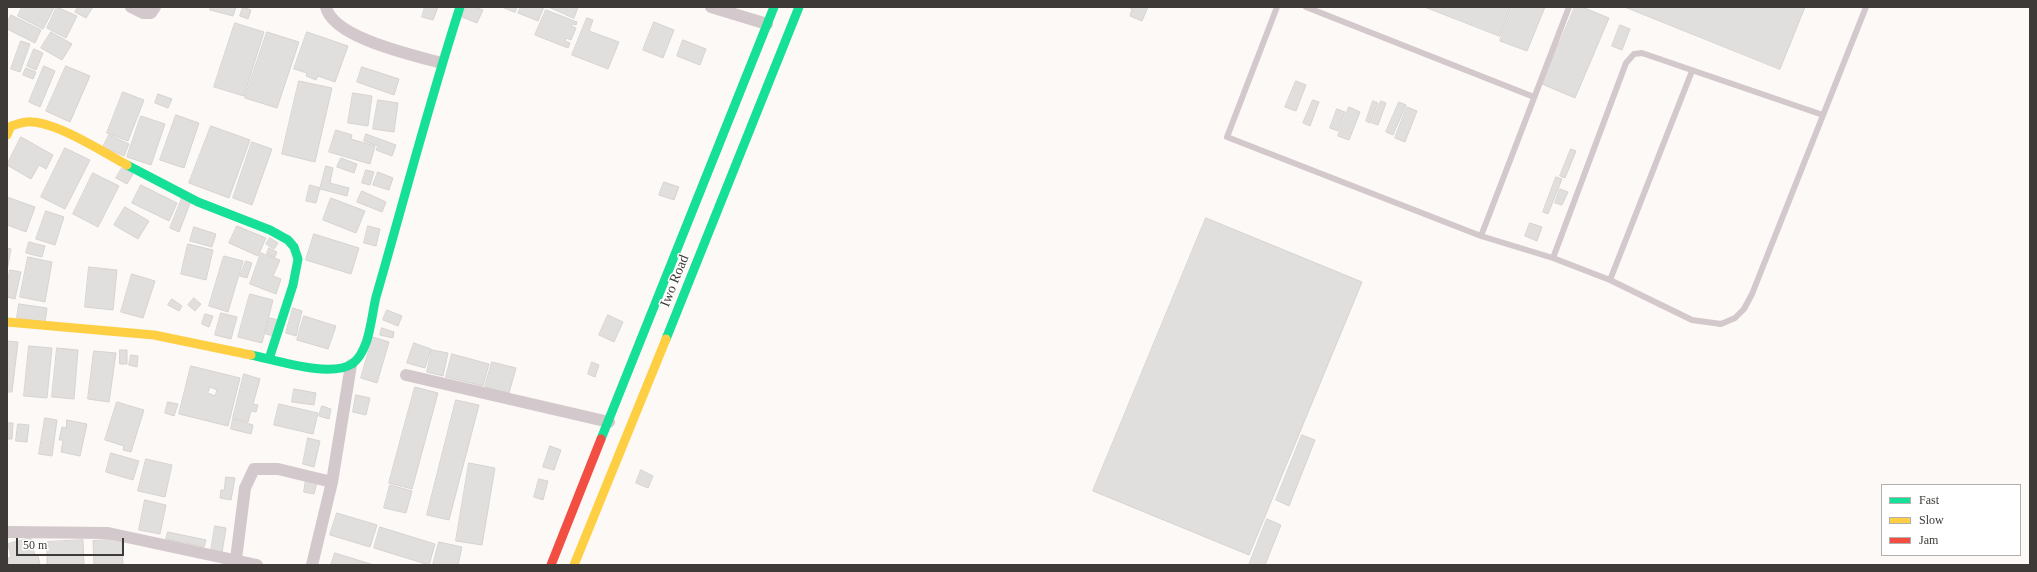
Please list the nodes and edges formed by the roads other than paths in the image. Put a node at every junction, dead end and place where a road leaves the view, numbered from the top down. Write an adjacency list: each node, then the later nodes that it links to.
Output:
1 (131, 7): 2 (street)
2 (155, 7)
3 (326, 7): 13 (street)
4 (460, 7): 13 (main road)
5 (711, 7): 12 (street)
6 (774, 7): 12 (main road, Iwo Road)
7 (799, 7): 15 (main road, Iwo Road)
8 (1277, 7): 19 (lane)
9 (1306, 7): 16 (lane)
10 (1569, 7): 16 (lane)
11 (1866, 7): 17 (lane)
12 (767, 24): 15 (main road, Iwo Road)
13 (441, 63): 24 (main road)
14 (1692, 70): 17 (lane); 20 (lane); 21 (lane)
15 (762, 71): 26 (main road, Iwo Road); 33 (main road, Iwo Road)
16 (1534, 97): 19 (lane)
17 (1823, 115): 21 (lane)
18 (7, 135): 23 (main road)
19 (1481, 236): 20 (lane)
20 (1553, 258): 21 (lane)
21 (1610, 280)
22 (7, 322): 23 (main road)
23 (269, 359): 24 (main road)
24 (351, 365): 27 (street)
25 (406, 375): 26 (street)
26 (609, 422): 32 (main road, Iwo Road)
27 (332, 482): 29 (street); 31 (street)
28 (7, 532): 29 (street)
29 (236, 559): 30 (street)
30 (257, 565)
31 (312, 565)
32 (551, 565)
33 (574, 565)

